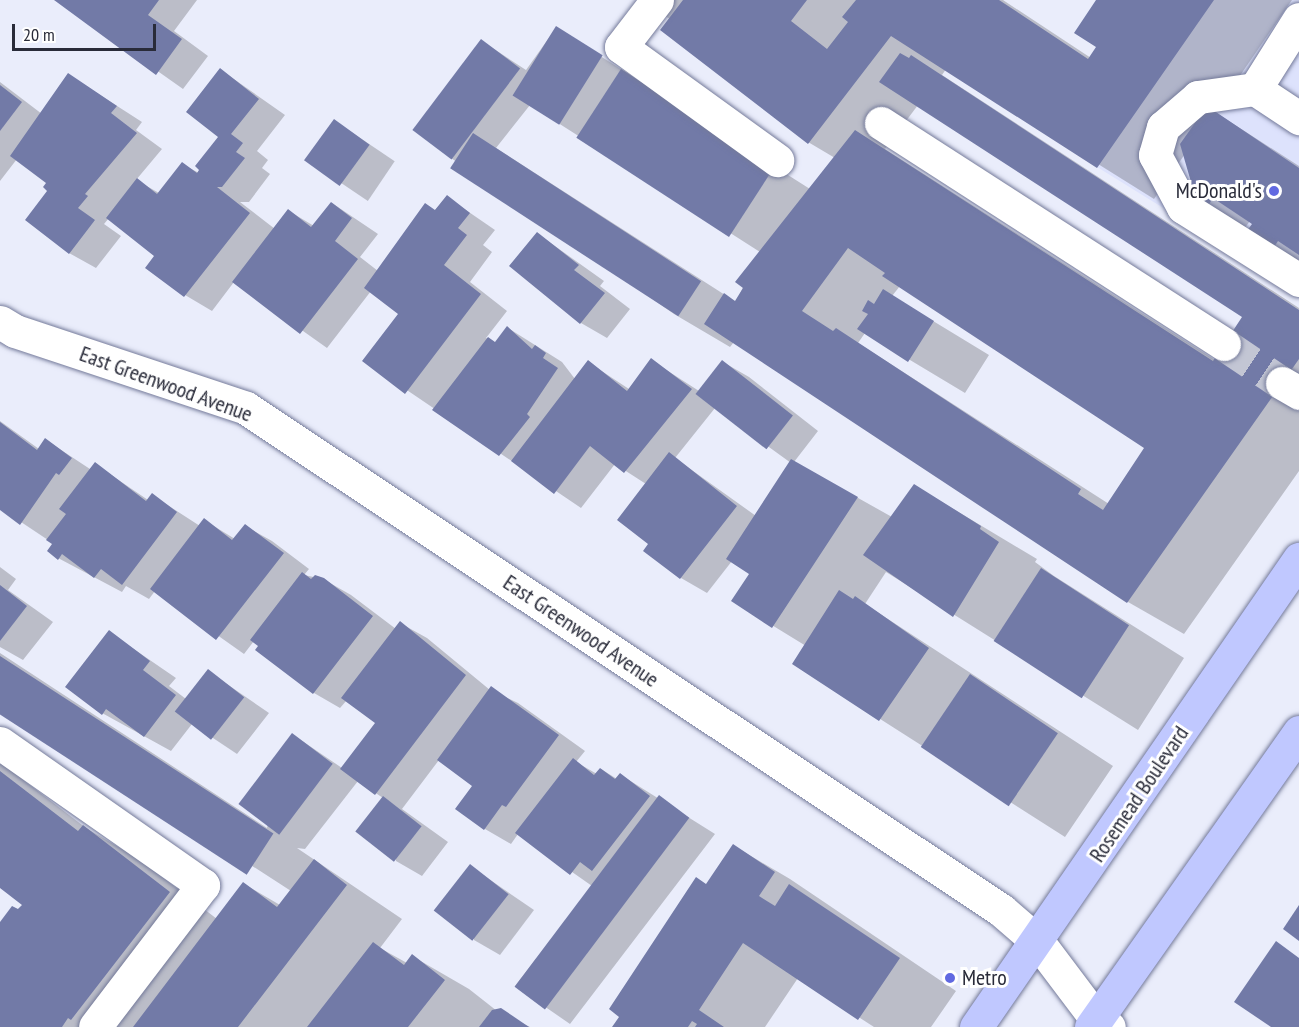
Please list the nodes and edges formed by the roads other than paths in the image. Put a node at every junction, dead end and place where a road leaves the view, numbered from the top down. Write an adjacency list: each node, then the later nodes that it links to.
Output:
1 (657, 0): 6 (street)
2 (1299, 20): 3 (street)
3 (1255, 89): 4 (street); 7 (street)
4 (1299, 118)
5 (881, 123): 9 (street)
6 (777, 160)
7 (1299, 280)
8 (0, 322): 13 (street, East Greenwood Avenue)
9 (1224, 344)
10 (1299, 559): 13 (main road, Rosemead Boulevard)
11 (1299, 732): 14 (main road)
12 (0, 744): 15 (street)
13 (1038, 942): 14 (street, East Greenwood Avenue); 16 (main road, Rosemead Boulevard)
14 (1098, 1024)
15 (95, 1027)
16 (976, 1027)

